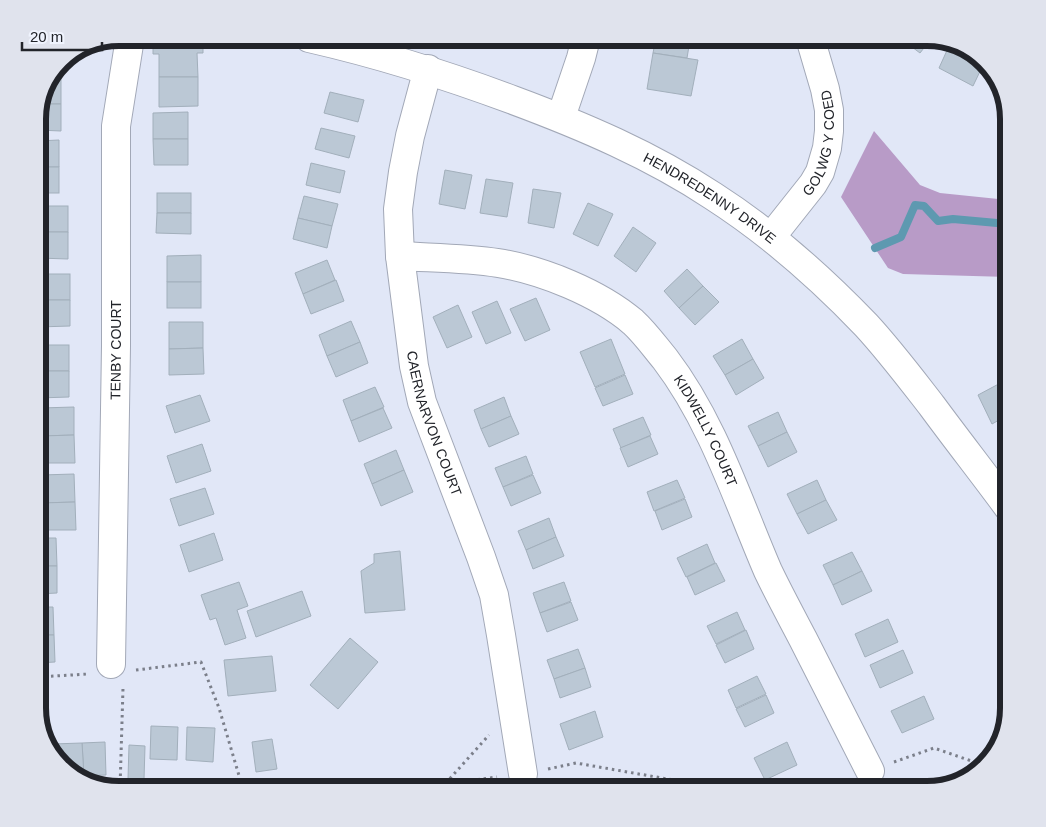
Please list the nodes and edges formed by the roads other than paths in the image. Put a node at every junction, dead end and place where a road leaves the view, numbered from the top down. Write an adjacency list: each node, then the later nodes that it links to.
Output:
1 (129, 46): 10 (street, TENBY COURT)
2 (348, 46): 5 (street, HENDREDENNY DRIVE)
3 (584, 46): 6 (street)
4 (812, 46): 7 (street, GOLWG Y COED)
5 (428, 69): 6 (street, HENDREDENNY DRIVE); 8 (street, CAERNARVON COURT)
6 (561, 117): 7 (street, HENDREDENNY DRIVE)
7 (771, 238): 9 (street, HENDREDENNY DRIVE)
8 (400, 256): 11 (street, KIDWELLY COURT); 12 (street, CAERNARVON COURT)
9 (1000, 486)
10 (116, 673)
11 (870, 771)
12 (523, 774)

